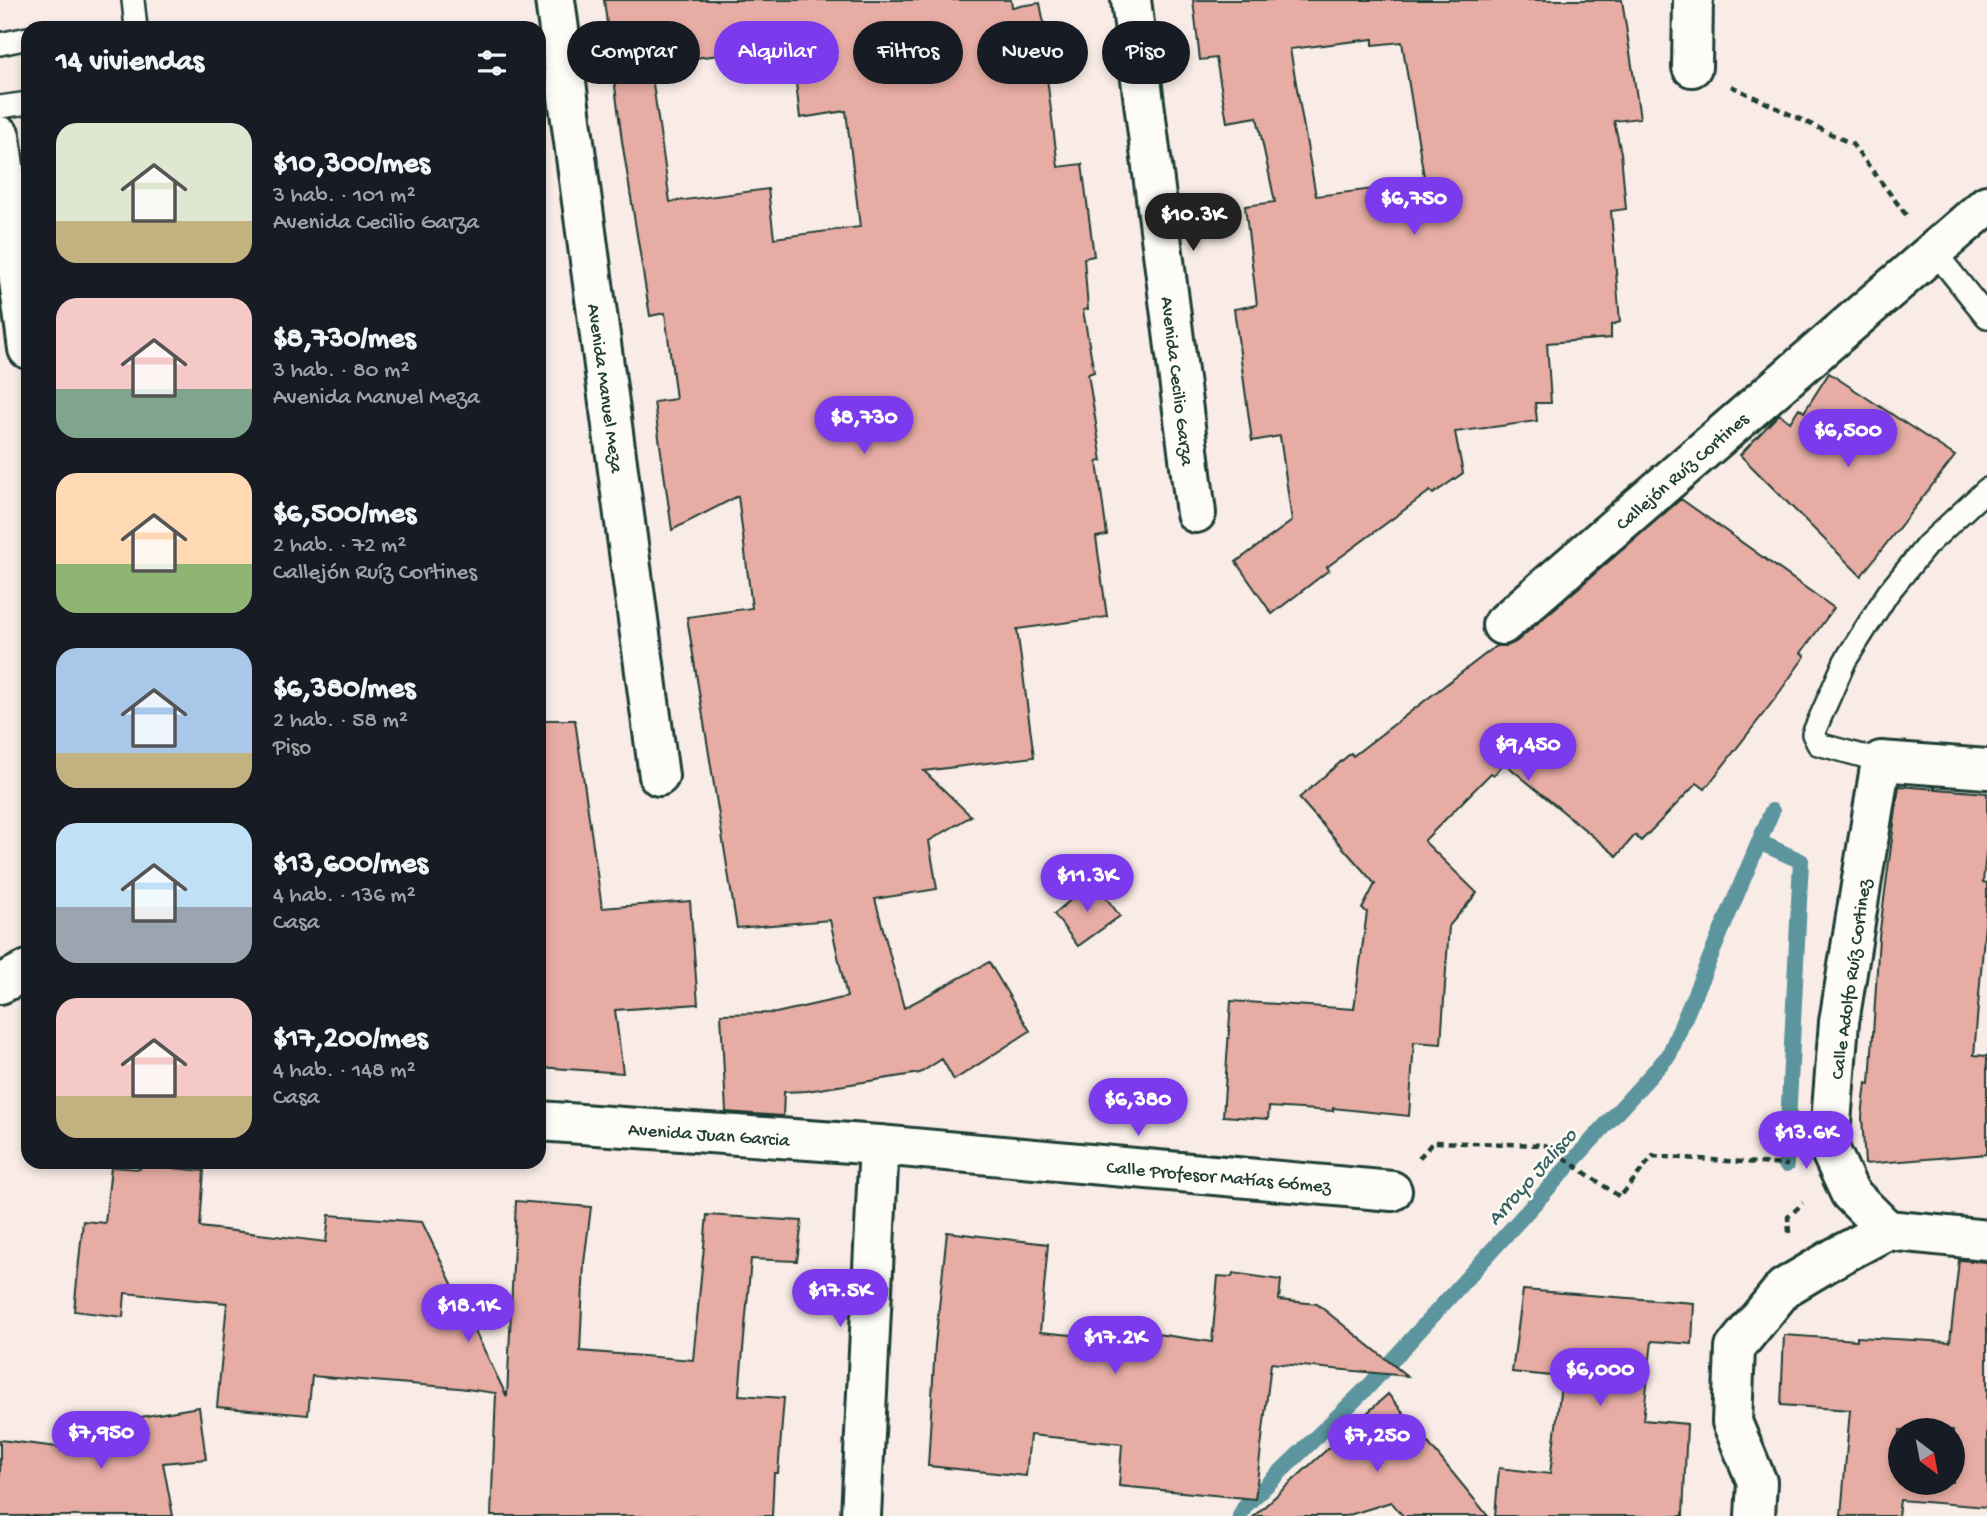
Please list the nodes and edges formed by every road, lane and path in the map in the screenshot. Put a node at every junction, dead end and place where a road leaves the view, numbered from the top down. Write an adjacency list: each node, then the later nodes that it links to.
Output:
1 (133, 0): 5 (lane)
2 (555, 0): 21 (street, Avenida Manuel Meza)
3 (1131, 0): 17 (street, Avenida Cecilio Garza)
4 (1693, 0): 8 (street)
5 (131, 21)
6 (21, 40): 7 (lane)
7 (0, 44)
8 (1692, 67): 13 (path)
9 (21, 104): 10 (lane)
10 (0, 107)
11 (0, 136): 14 (street)
12 (1987, 205): 13 (street, Callejón Ruíz Cortines)
13 (1934, 251): 15 (lane); 18 (street, Callejón Ruíz Cortines)
14 (21, 296)
15 (1987, 317)
16 (1987, 489): 19 (lane)
17 (1196, 513)
18 (1502, 625)
19 (1881, 761): 20 (street); 26 (street, Calle Adolfo Ruíz Cortinez)
20 (1987, 768)
21 (659, 776)
22 (21, 974): 23 (street)
23 (0, 984)
24 (546, 1121): 25 (street, Avenida Juan Garcia)
25 (879, 1145): 27 (street, Calle Profesor Matías Gómez); 31 (street)
26 (1827, 1158): 27 (path); 28 (street, Calle Adolfo Ruíz Cortinez); 30 (path)
27 (1392, 1191)
28 (1887, 1230): 29 (street); 30 (street)
29 (1987, 1240)
30 (1784, 1288): 32 (street)
31 (860, 1516)
32 (1755, 1516)

